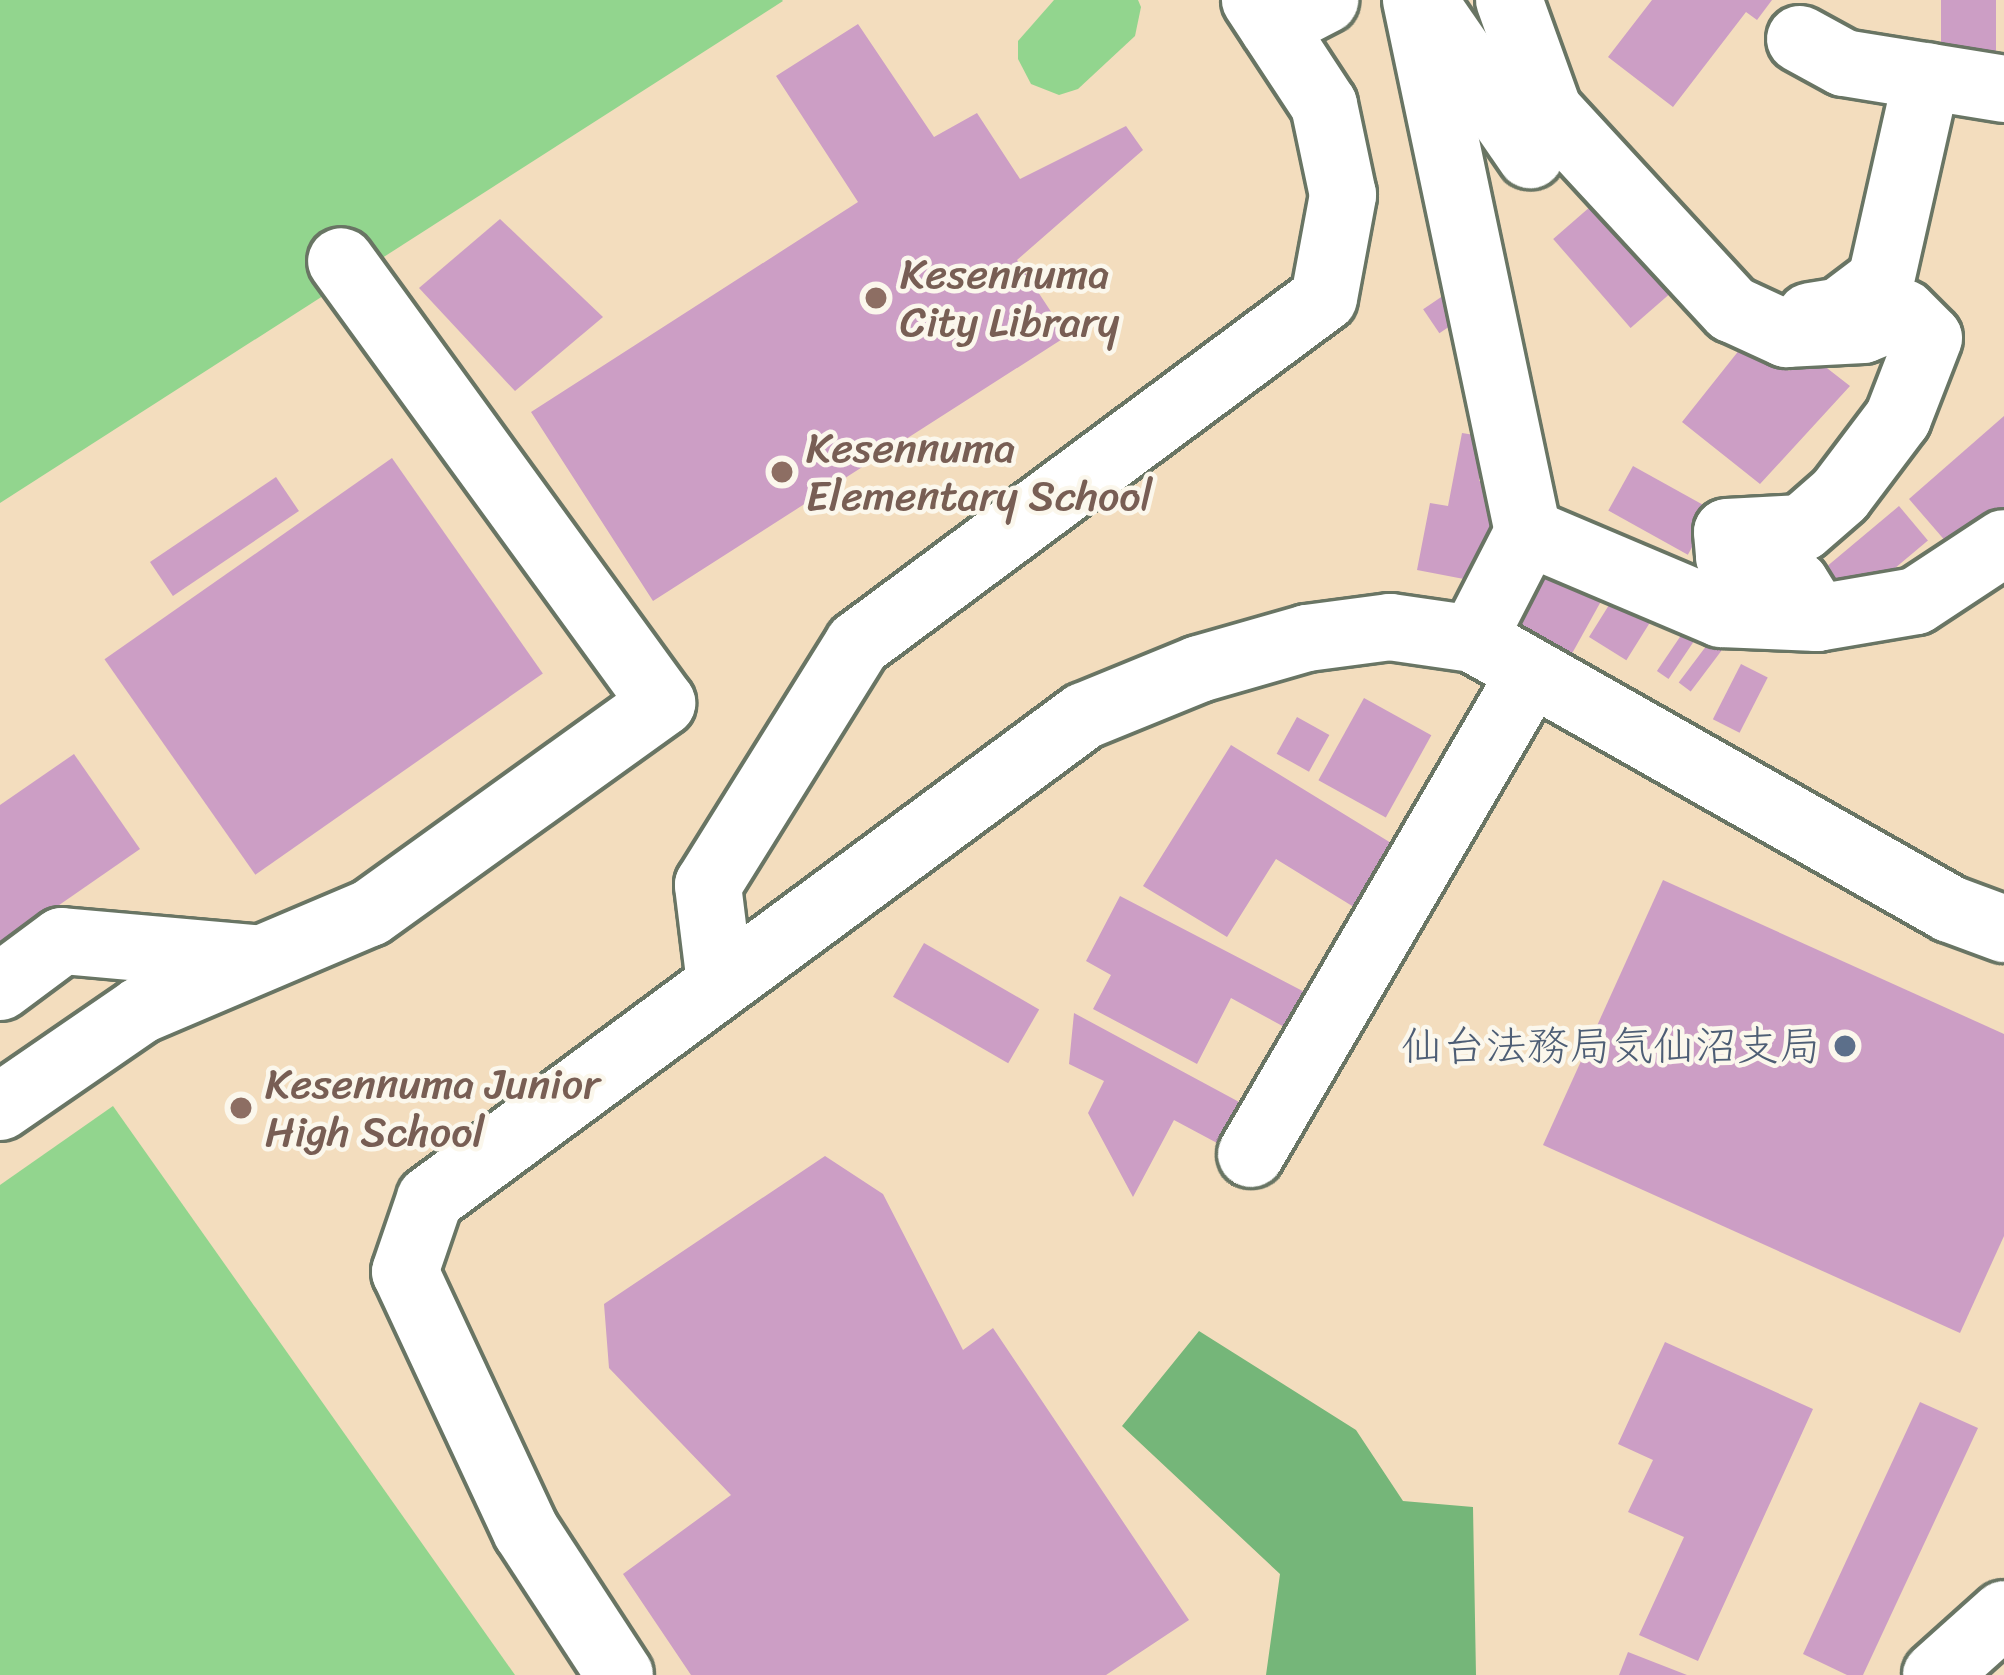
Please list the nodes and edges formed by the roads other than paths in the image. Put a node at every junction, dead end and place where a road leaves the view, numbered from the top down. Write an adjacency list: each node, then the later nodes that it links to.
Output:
1 (1420, 0): 7 (street); 10 (street)
2 (1509, 0): 9 (street)
3 (1284, 9): 17 (street)
4 (1800, 39): 5 (street)
5 (1927, 76): 6 (street); 9 (street)
6 (2004, 89)
7 (1530, 155)
8 (341, 261): 16 (street)
9 (1765, 324): 12 (street)
10 (1528, 532): 12 (street); 13 (street)
11 (2004, 543): 12 (street)
12 (1817, 618)
13 (1473, 640): 14 (street); 17 (street)
14 (1532, 673): 15 (street); 20 (street)
15 (2004, 929)
16 (263, 958): 18 (street); 19 (street)
17 (721, 983): 22 (street)
18 (0, 987)
19 (0, 1107)
20 (1250, 1154)
21 (2004, 1614): 23 (street)
22 (620, 1675)
23 (1936, 1675)

